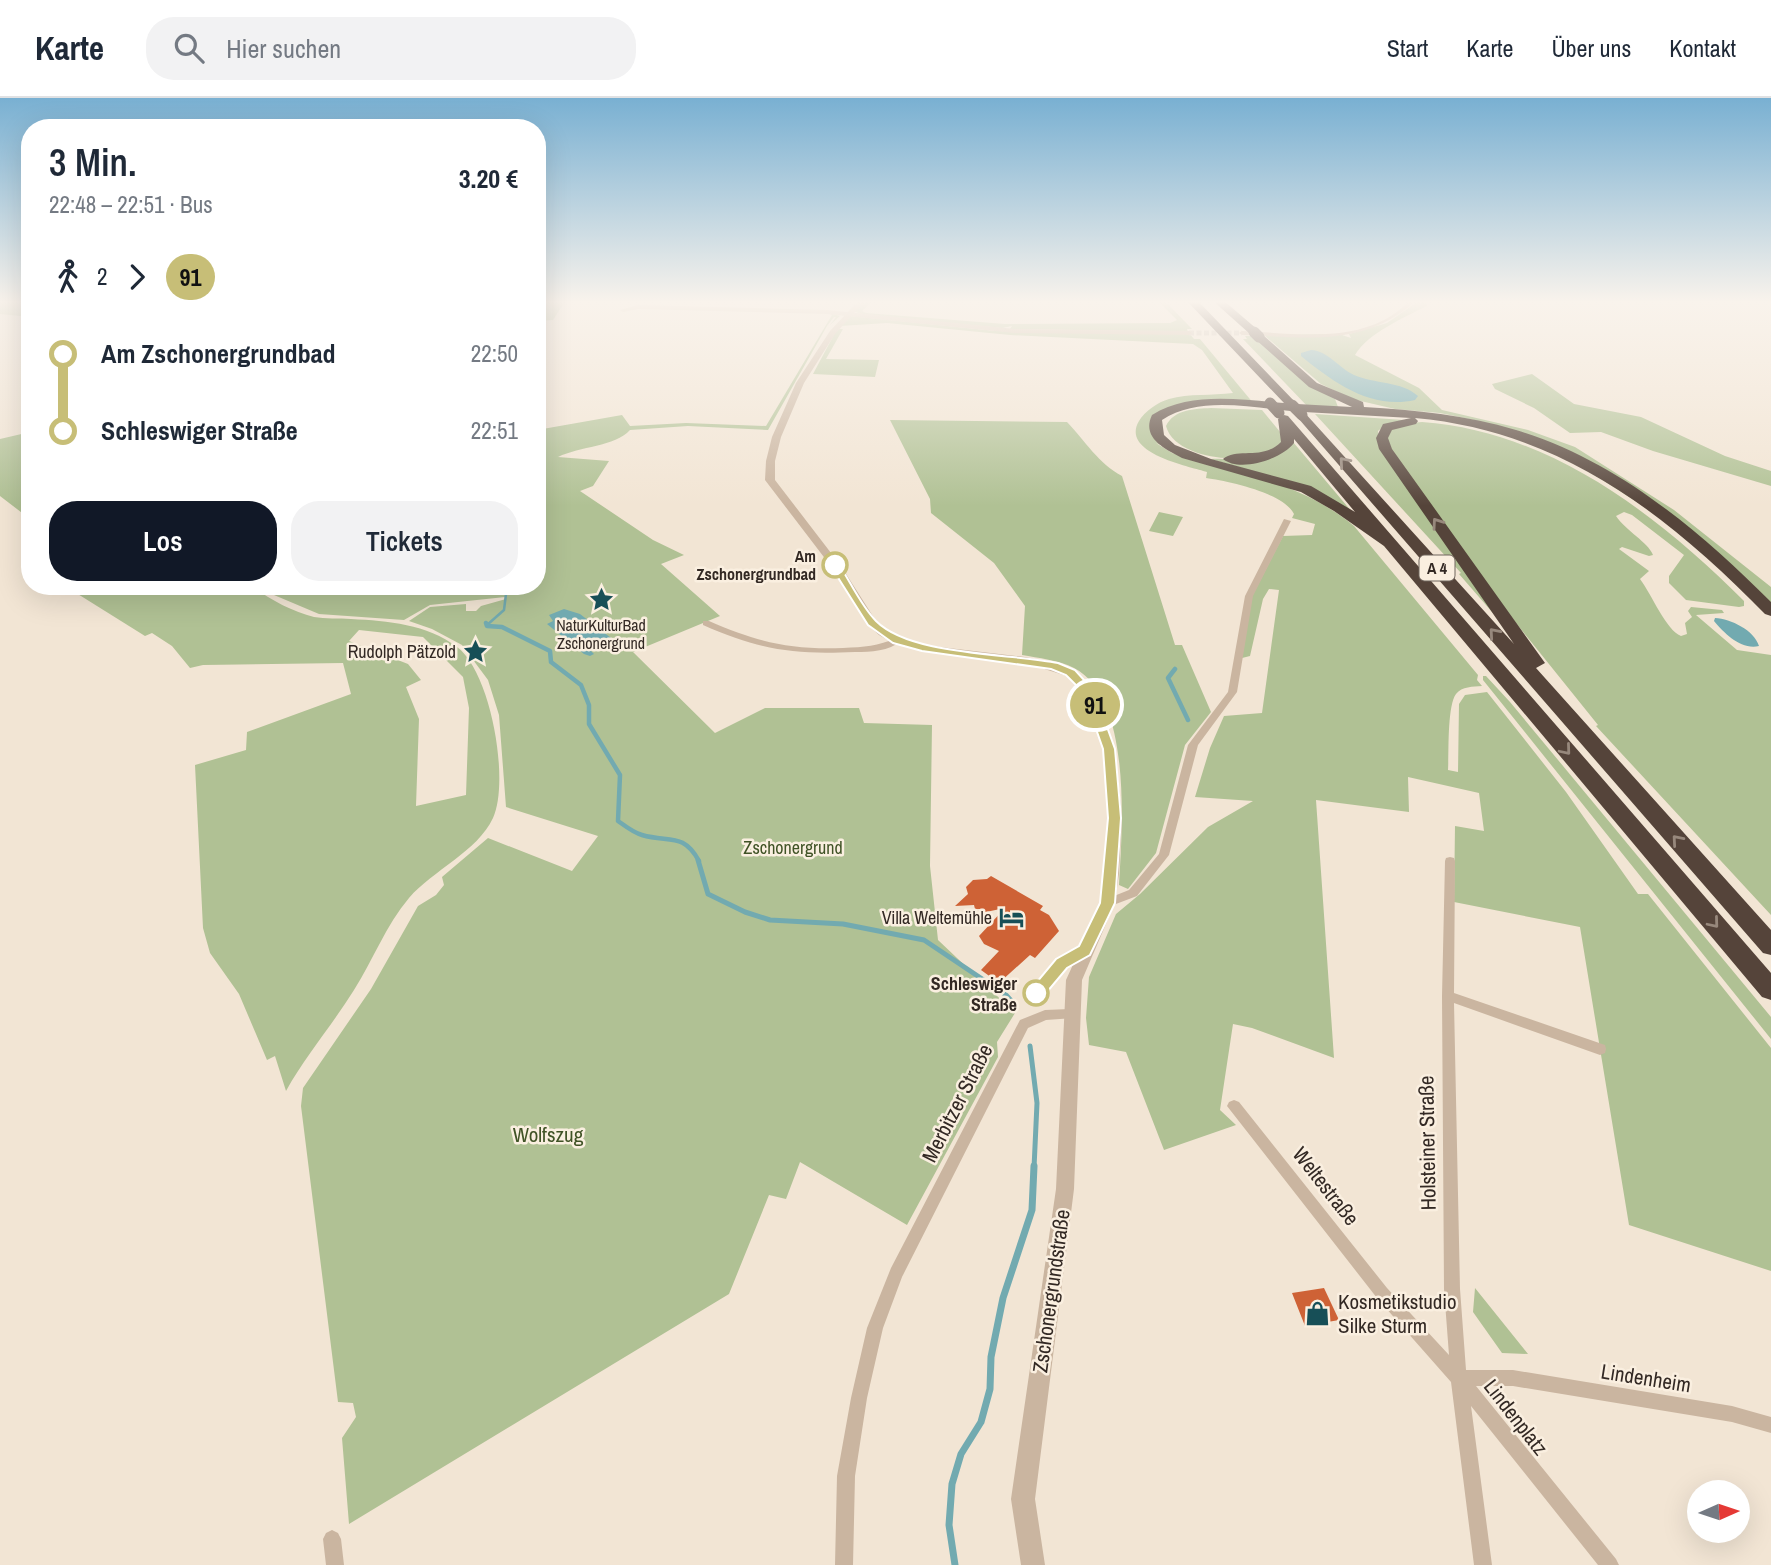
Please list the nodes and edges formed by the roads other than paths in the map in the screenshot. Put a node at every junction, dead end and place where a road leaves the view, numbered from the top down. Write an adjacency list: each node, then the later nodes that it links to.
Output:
1 (811, 368): 11 (street)
2 (1257, 368): 12 (highway, A 4, one-way to 2)
3 (1293, 368): 4 (highway)
4 (1391, 413): 7 (highway, A 4); 8 (highway)
5 (1428, 420): 7 (highway, A 4); 10 (highway); 12 (highway, one-way to 5)
6 (1287, 521): 14 (street)
7 (1392, 545): 16 (highway, A 4, one-way to 16)
8 (1771, 611)
9 (706, 623): 11 (street)
10 (1771, 625)
11 (897, 640): 14 (street)
12 (1572, 721): 15 (highway, A 4, one-way to 12)
13 (1450, 860): 17 (street, Holsteiner Straße)
14 (1108, 903): 18 (street)
15 (1771, 946)
16 (1771, 990)
17 (1448, 996): 19 (street); 21 (street, Holsteiner Straße)
18 (1070, 1014): 28 (street, Merbitzer Straße); 29 (street, Zschonergrundstraße)
19 (1600, 1049)
20 (1234, 1106): 22 (street, Weltestraße)
21 (1452, 1289): 23 (street, Lindenplatz)
22 (1382, 1293): 23 (street, Lindenplatz)
23 (1459, 1378): 24 (street, Lindenplatz); 30 (street, Lindenplatz); 31 (street, Lindenplatz)
24 (1513, 1378): 25 (street, Lindenheim)
25 (1771, 1425)
26 (332, 1539): 27 (street)
27 (335, 1565)
28 (844, 1565)
29 (1033, 1565)
30 (1483, 1565)
31 (1610, 1565)

